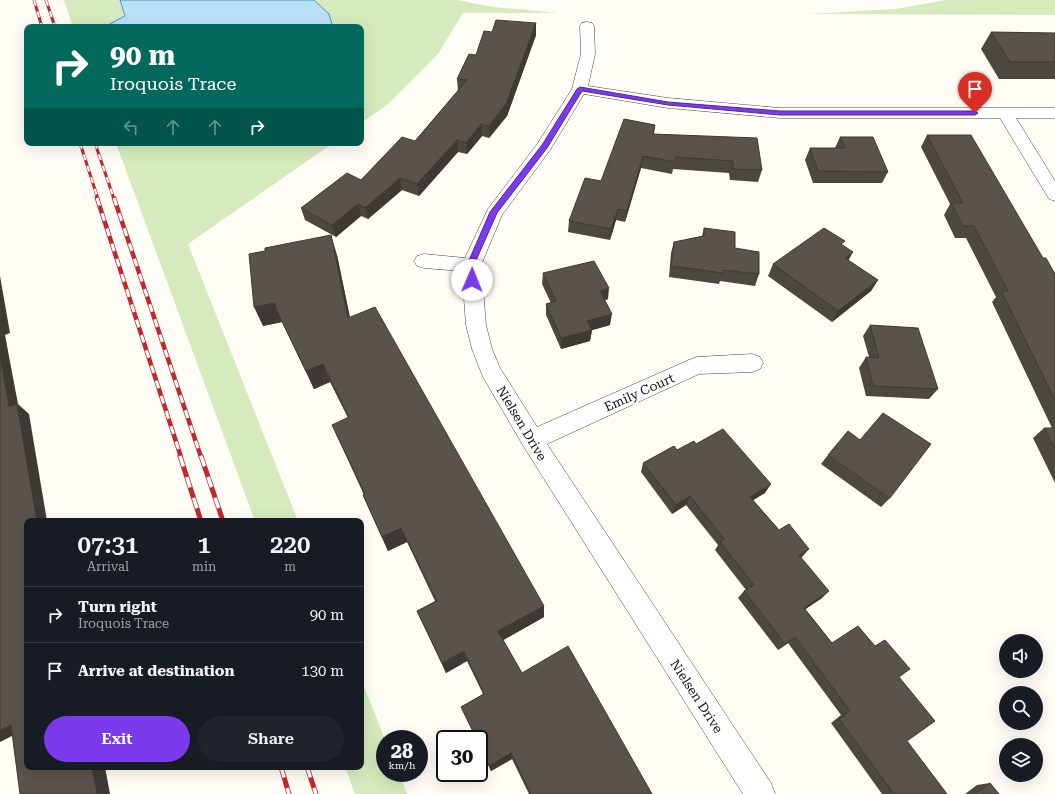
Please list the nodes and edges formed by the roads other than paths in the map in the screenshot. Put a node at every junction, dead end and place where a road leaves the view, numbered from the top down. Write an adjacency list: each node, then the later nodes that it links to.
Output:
1 (587, 26): 2 (street)
2 (580, 89): 3 (street); 7 (street)
3 (1005, 113): 4 (street); 5 (street)
4 (1055, 113)
5 (1055, 195)
6 (424, 261): 7 (street)
7 (470, 265): 9 (street, Nielsen Drive)
8 (752, 362): 9 (street, Emily Court)
9 (532, 440): 10 (street, Nielsen Drive)
10 (760, 794)

